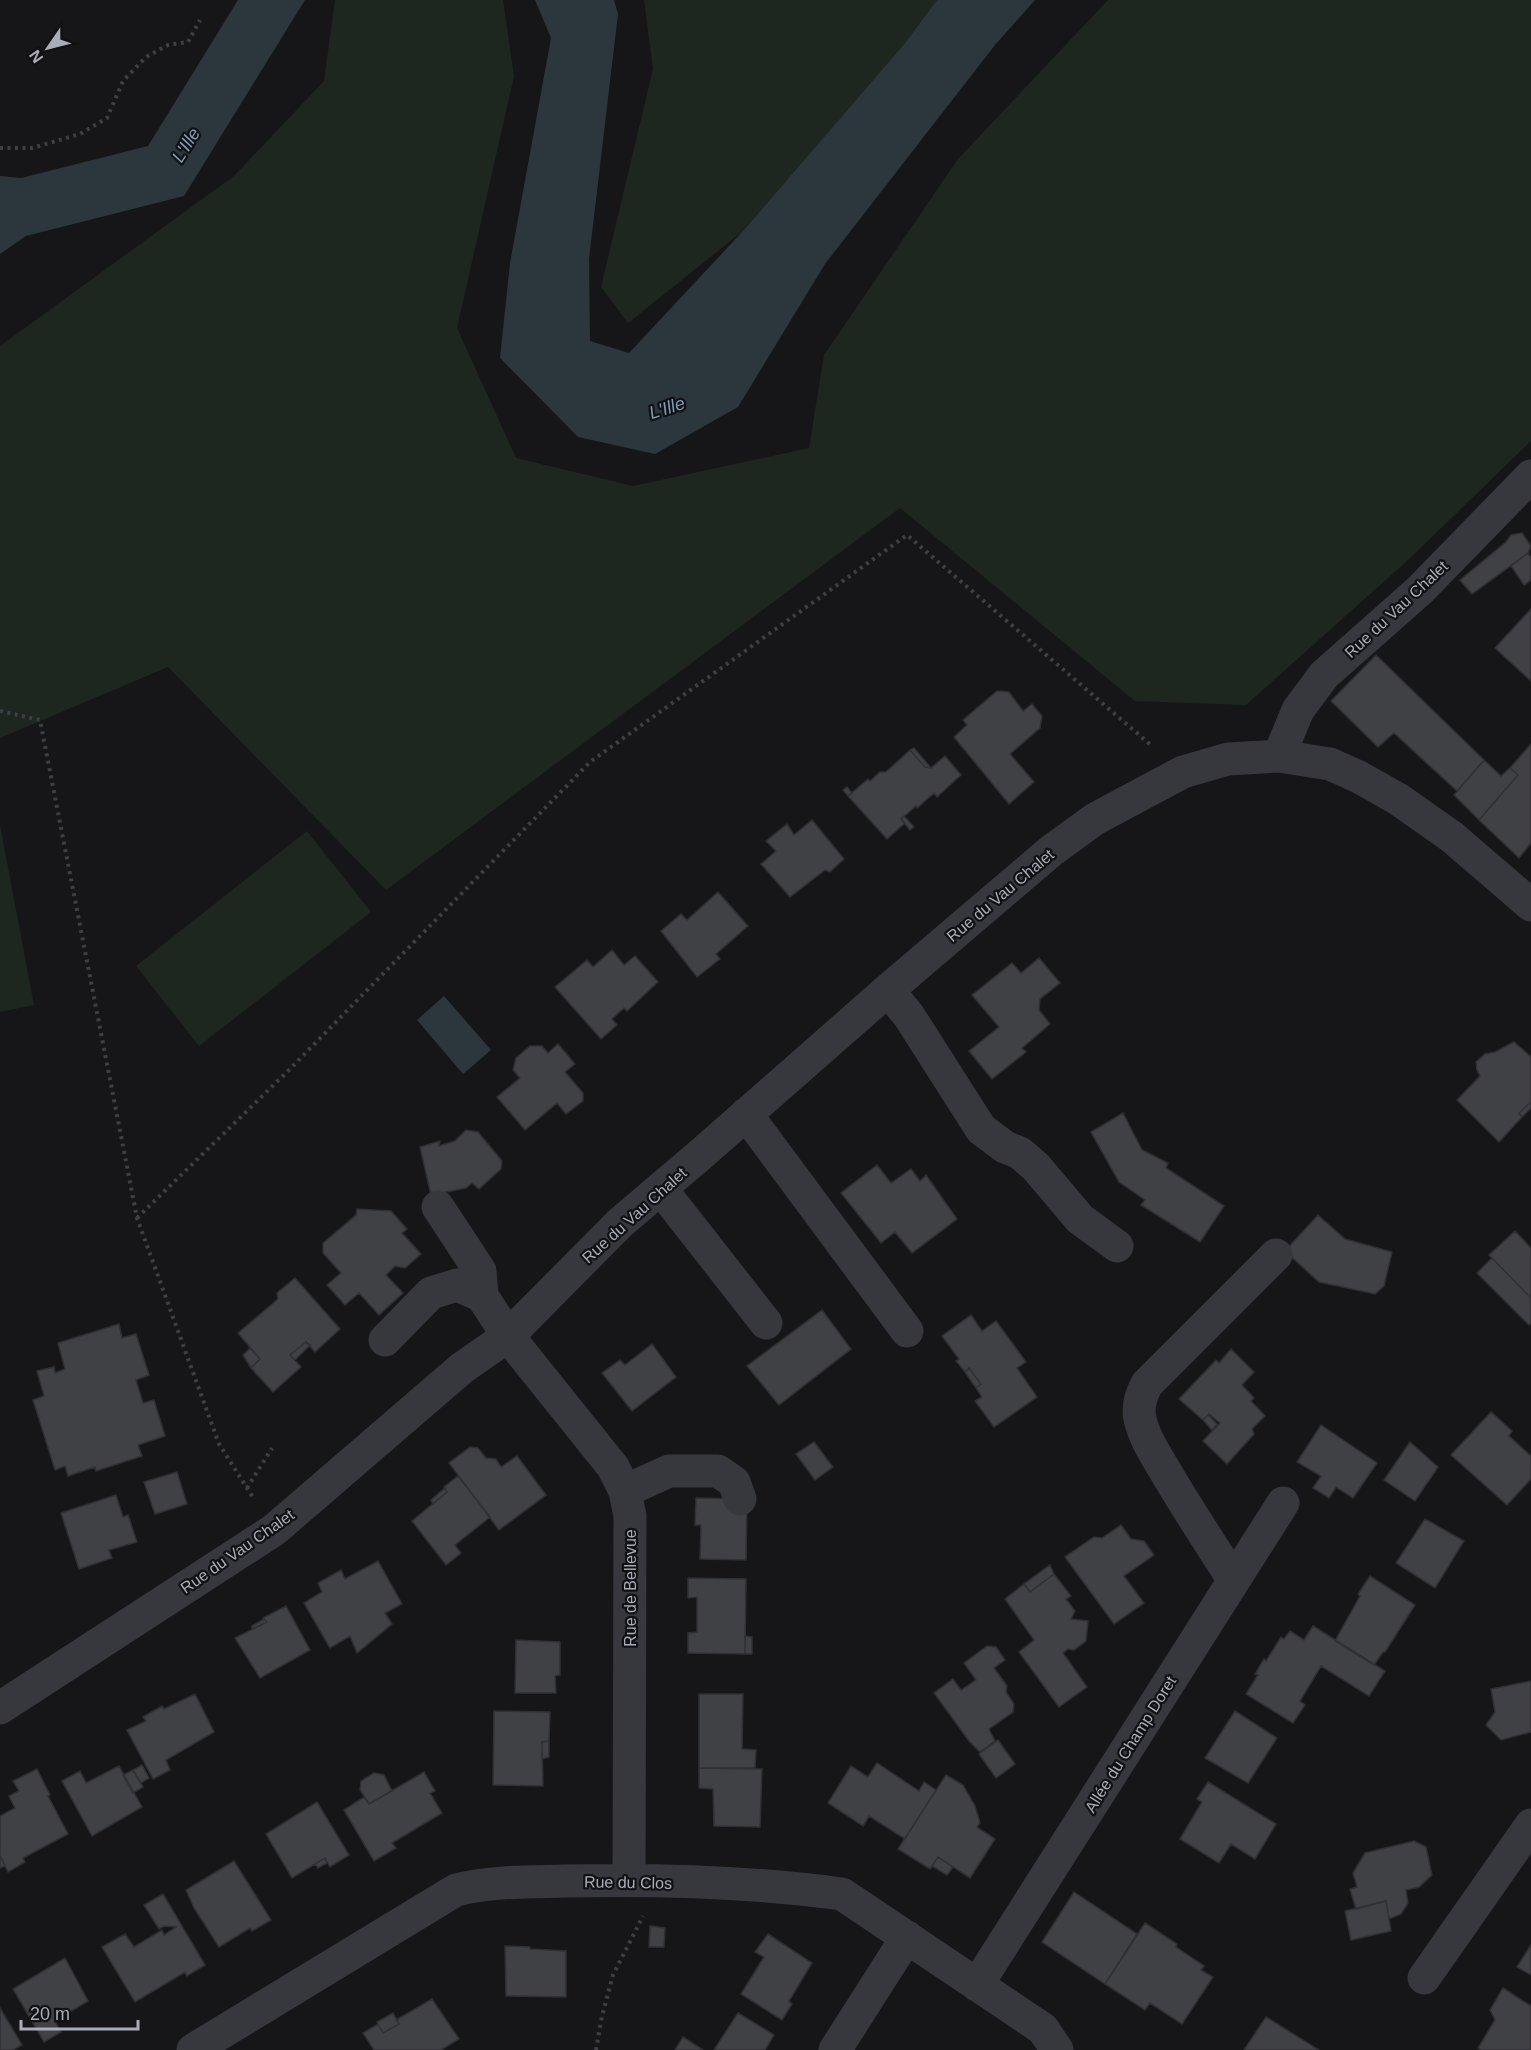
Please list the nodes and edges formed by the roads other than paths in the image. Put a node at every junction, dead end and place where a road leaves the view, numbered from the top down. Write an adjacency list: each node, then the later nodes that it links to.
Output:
1 (1531, 476): 2 (street, Rue du Vau Chalet)
2 (1280, 756): 3 (street, Rue du Vau Chalet); 4 (street, Rue du Vau Chalet)
3 (1531, 905)
4 (888, 990): 5 (street, Rue du Vau Chalet); 8 (street)
5 (746, 1114): 6 (street, Rue du Vau Chalet); 12 (street)
6 (661, 1189): 11 (street); 13 (street, Rue du Vau Chalet)
7 (438, 1208): 10 (street)
8 (1117, 1246)
9 (1276, 1255): 18 (street)
10 (482, 1296): 13 (street, Rue de Bellevue); 14 (street)
11 (766, 1323)
12 (907, 1331)
13 (508, 1336): 15 (street, Rue de Bellevue); 19 (street, Rue du Vau Chalet)
14 (385, 1340)
15 (624, 1491): 16 (street); 21 (street, Rue de Bellevue)
16 (740, 1499)
17 (1283, 1503): 18 (street, Allée du Champ Doret)
18 (1233, 1580): 24 (street, Allée du Champ Doret)
19 (0, 1708)
20 (1531, 1825): 23 (street)
21 (628, 1880): 22 (street, Rue du Clos); 25 (street, Rue du Clos)
22 (908, 1937): 24 (street, Rue du Clos); 26 (street)
23 (1424, 1978)
24 (977, 1985): 27 (street, Rue du Clos)
25 (192, 2050)
26 (835, 2050)
27 (1057, 2050)

